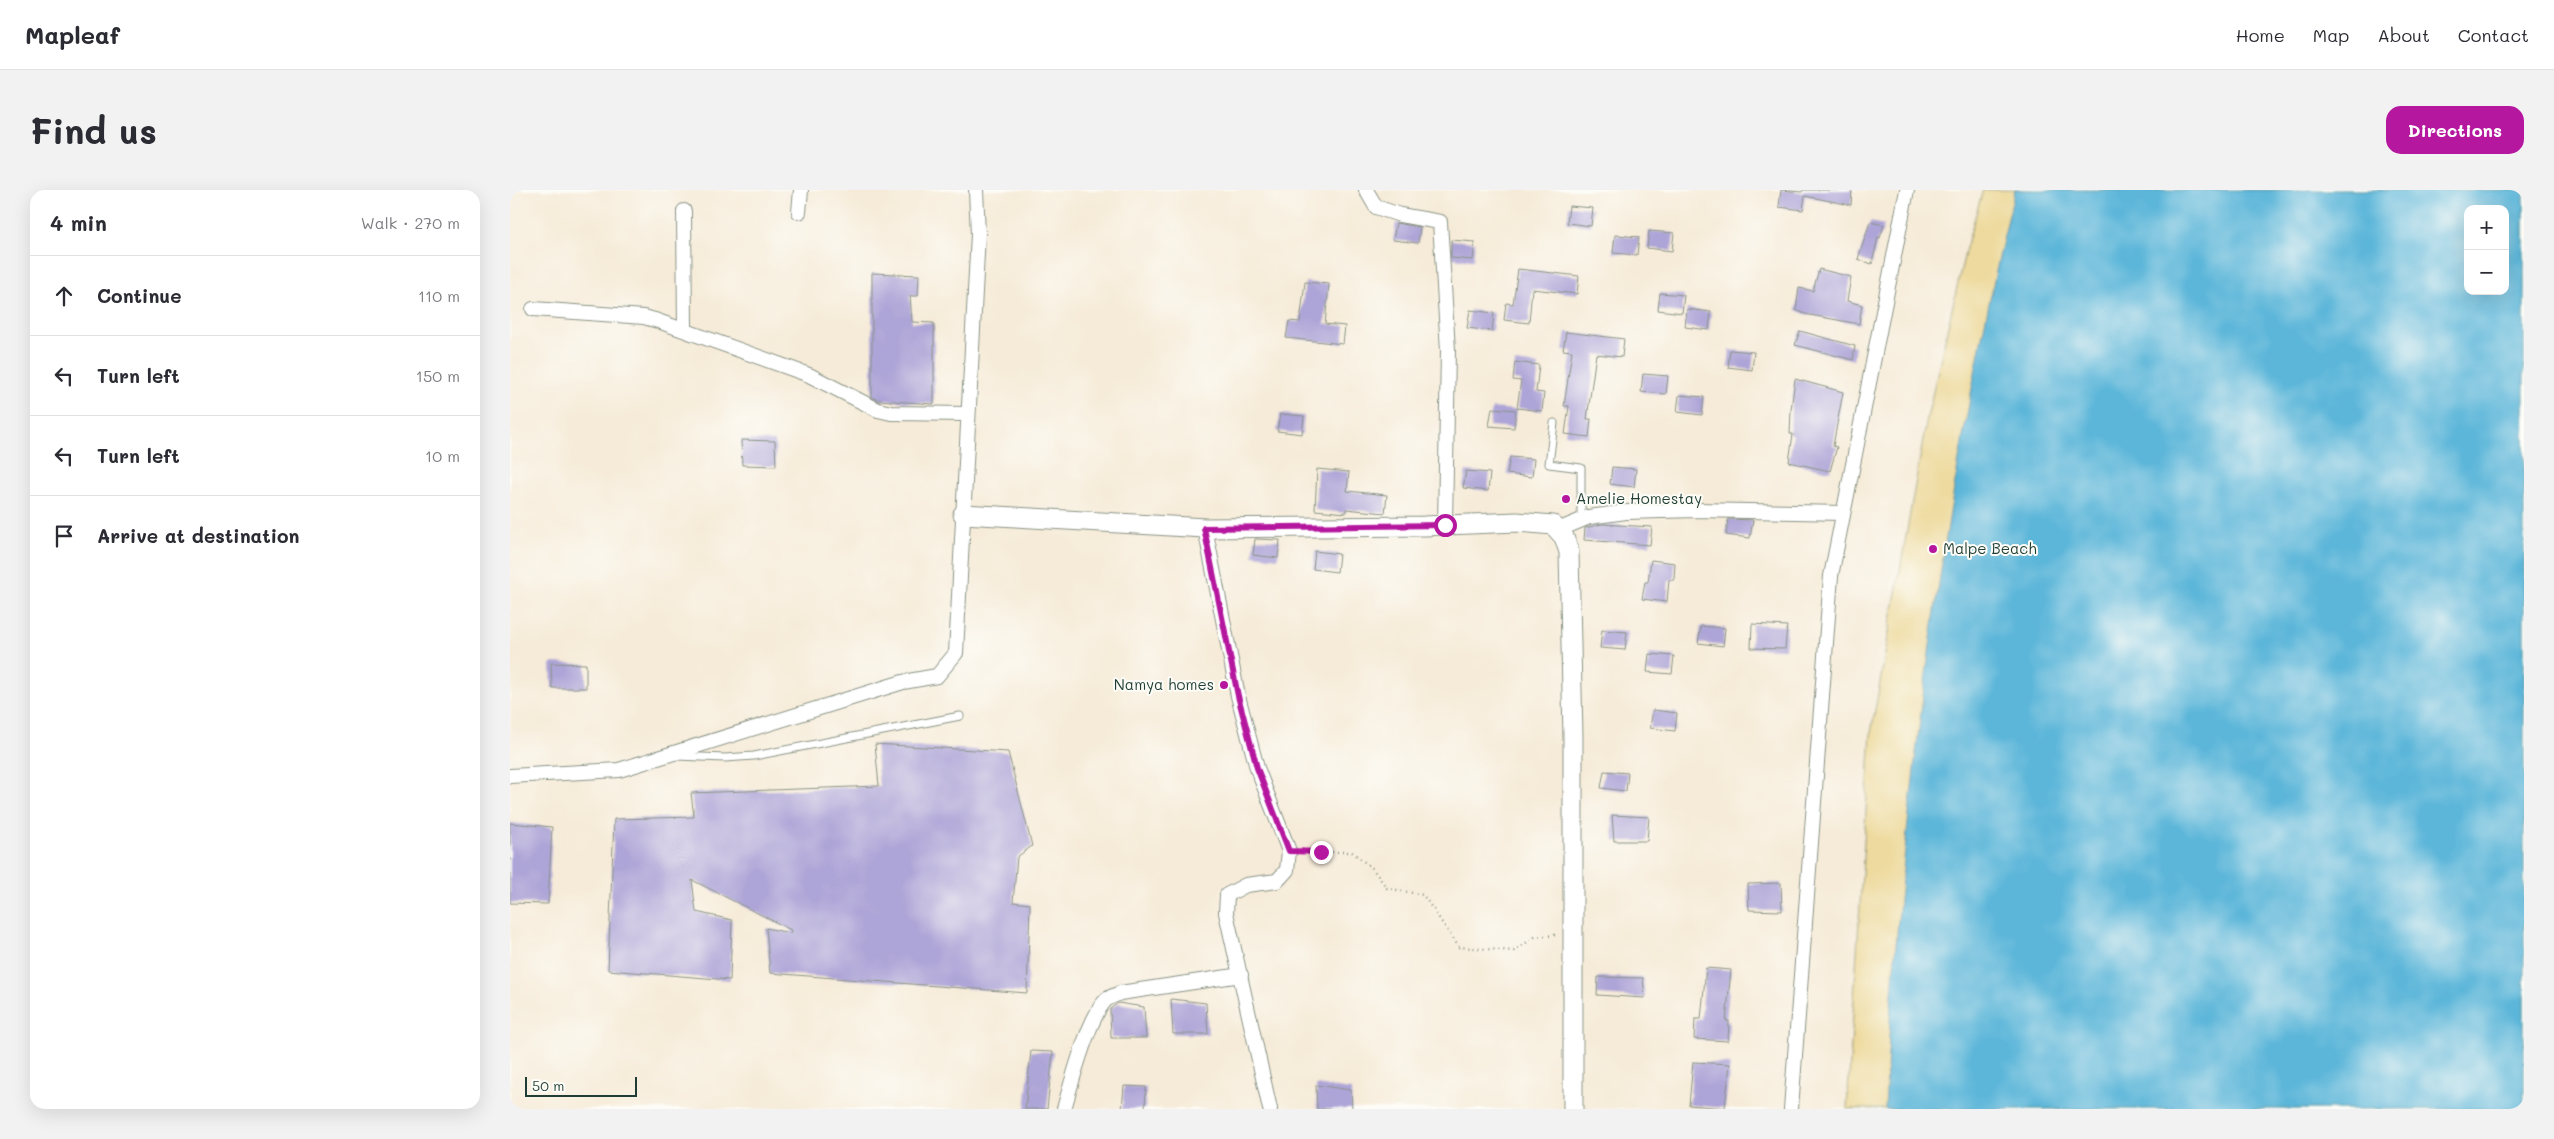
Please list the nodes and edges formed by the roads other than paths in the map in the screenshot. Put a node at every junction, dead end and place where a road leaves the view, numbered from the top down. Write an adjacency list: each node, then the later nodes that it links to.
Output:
1 (801, 190): 6 (street)
2 (976, 190): 9 (street)
3 (1366, 190): 14 (street)
4 (1907, 190): 11 (street)
5 (684, 212): 8 (street)
6 (799, 212)
7 (533, 309): 8 (street)
8 (685, 330): 9 (street)
9 (968, 414): 12 (street)
10 (1554, 423): 13 (lane)
11 (1843, 513): 13 (street); 24 (street)
12 (963, 514): 15 (street); 18 (street)
13 (1580, 521): 16 (street)
14 (1445, 525): 15 (street); 16 (street)
15 (1204, 528): 20 (street)
16 (1558, 530): 23 (street)
17 (960, 716): 18 (lane)
18 (666, 756): 19 (street)
19 (510, 776)
20 (1241, 975): 21 (street); 22 (street)
21 (1064, 1109)
22 (1270, 1109)
23 (1573, 1109)
24 (1791, 1109)

